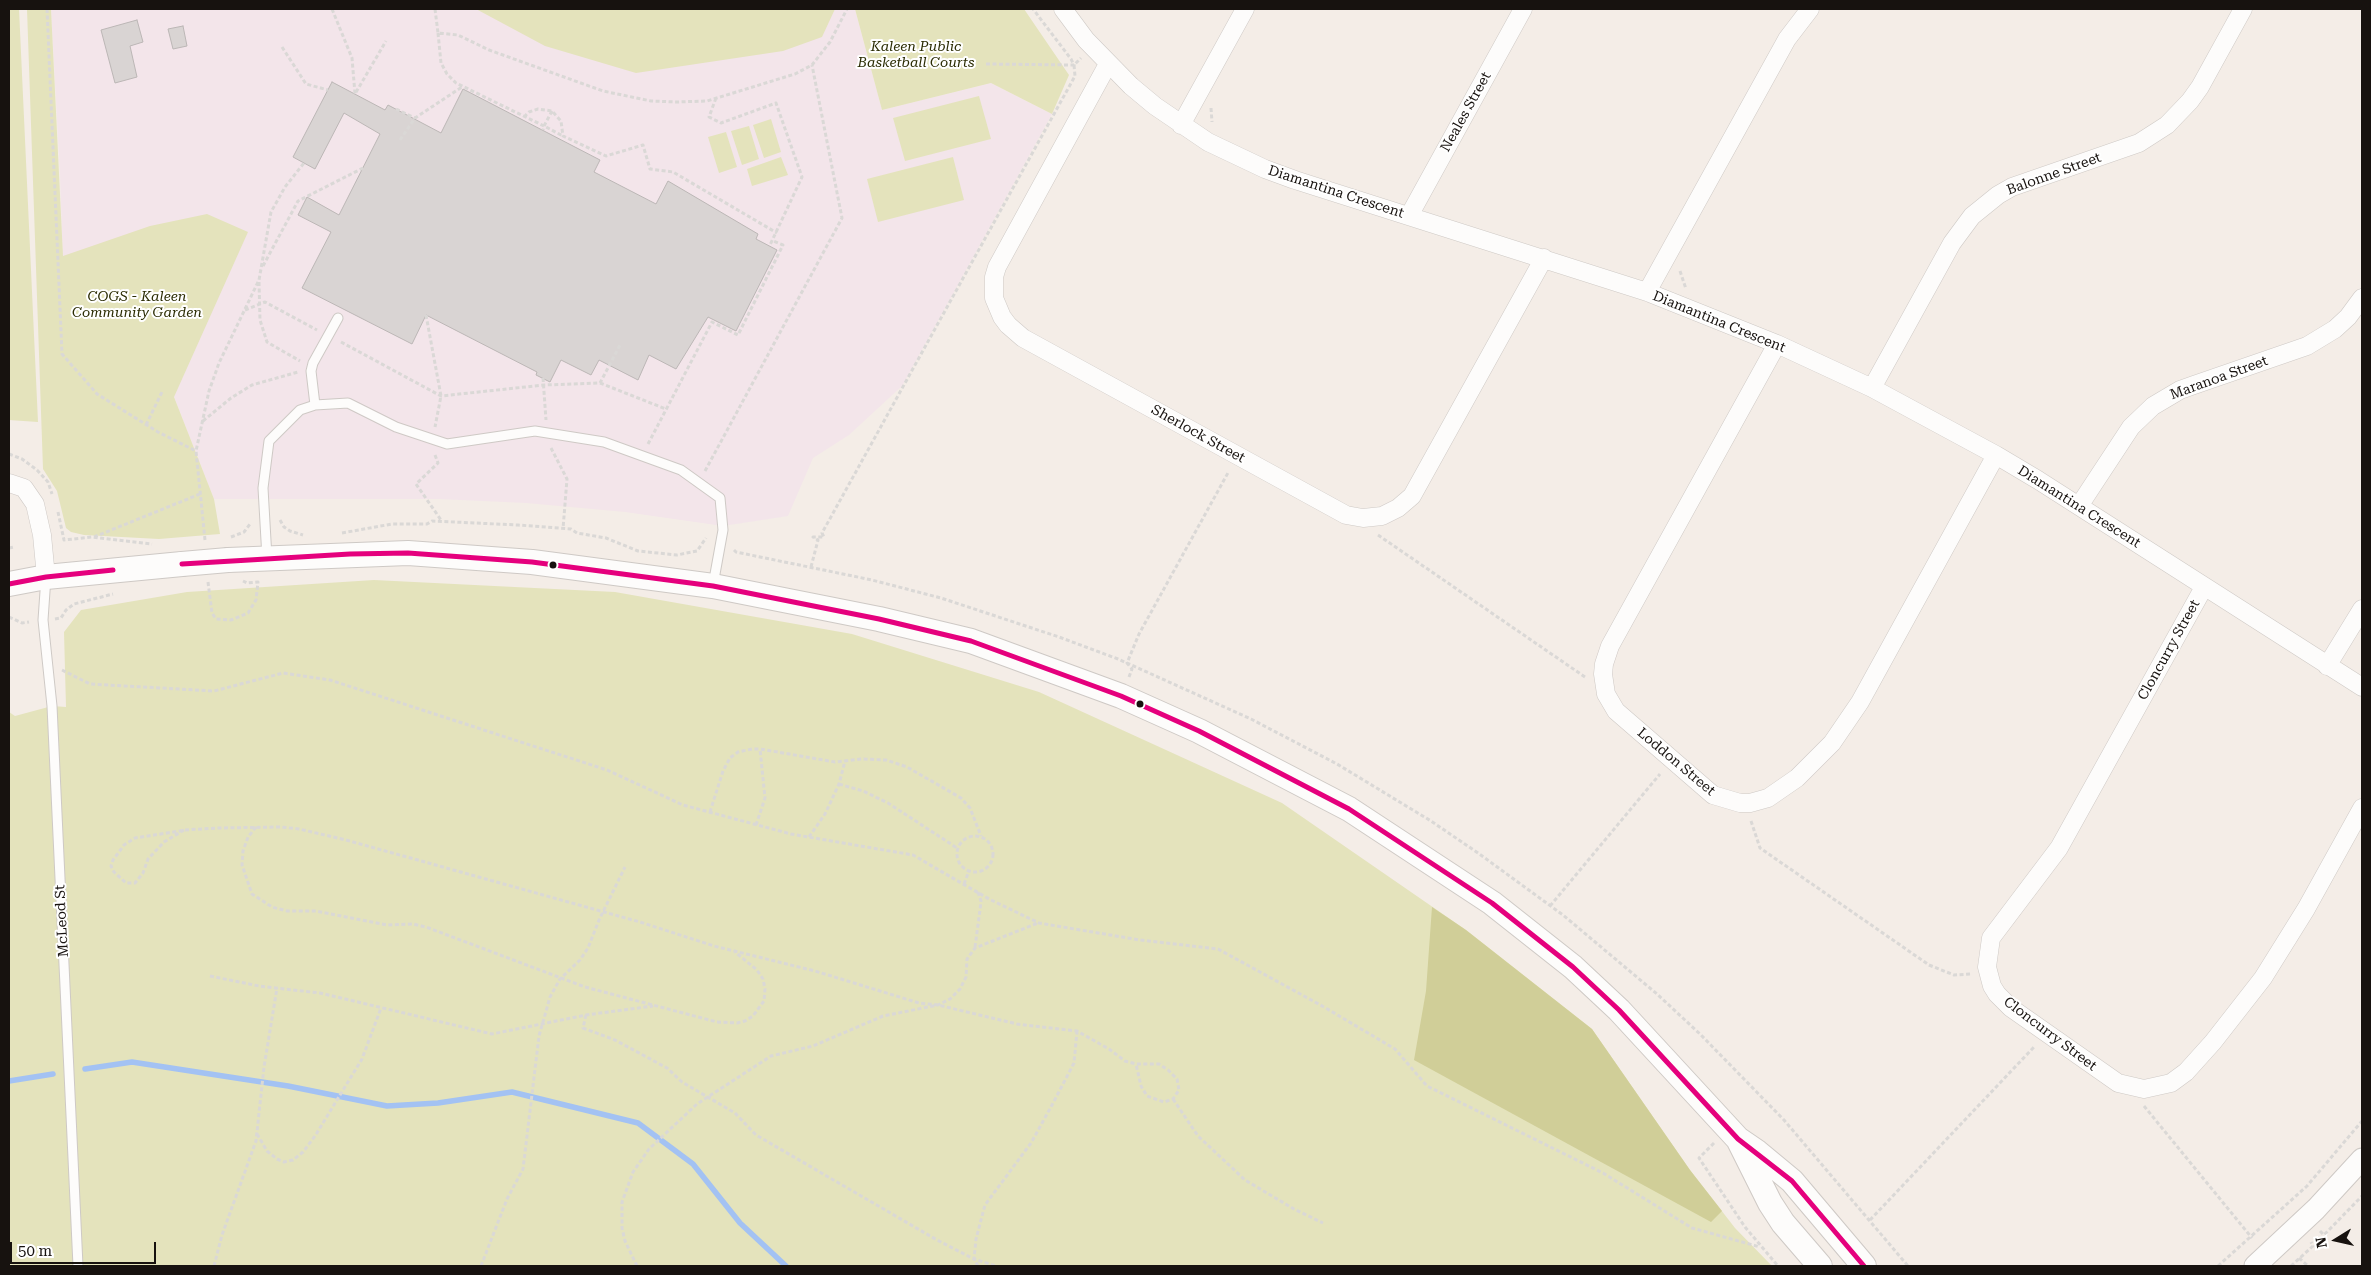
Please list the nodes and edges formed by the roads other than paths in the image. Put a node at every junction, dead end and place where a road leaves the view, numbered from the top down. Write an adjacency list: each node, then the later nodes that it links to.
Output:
1 (1063, 9): 6 (street, Diamantina Crescent)
2 (1245, 9): 7 (street)
3 (1523, 9): 8 (street, Neales Street)
4 (1810, 9): 10 (street)
5 (2243, 9): 14 (street, Balonne Street)
6 (1108, 64): 7 (street, Diamantina Crescent); 9 (street, Sherlock Street)
7 (1181, 125): 8 (street, Diamantina Crescent)
8 (1408, 216): 9 (street, Diamantina Crescent)
9 (1544, 258): 10 (street, Diamantina Crescent)
10 (1647, 292): 13 (street, Diamantina Crescent)
11 (2362, 298): 18 (street, Maranoa Street)
12 (338, 318): 15 (lane)
13 (1777, 344): 14 (street, Diamantina Crescent); 16 (street, Loddon Street)
14 (1872, 388): 16 (street, Diamantina Crescent)
15 (315, 404): 19 (lane); 22 (lane)
16 (1996, 455): 18 (street, Diamantina Crescent)
17 (9, 483): 20 (street)
18 (2079, 506): 23 (street, Diamantina Crescent)
19 (267, 558): 20 (main road, bridge); 22 (main road)
20 (46, 577): 21 (main road); 30 (lane, McLeod St)
21 (9, 584)
22 (713, 586): 28 (main road)
23 (2204, 587): 25 (street, Diamantina Crescent); 27 (street, Cloncurry Street)
24 (2362, 609): 25 (street)
25 (2327, 666): 26 (street, Diamantina Crescent)
26 (2362, 688)
27 (2362, 808)
28 (1733, 1134): 31 (main road); 32 (main road)
29 (2362, 1160): 33 (street)
30 (78, 1266)
31 (1820, 1266)
32 (1864, 1266)
33 (2255, 1266)

